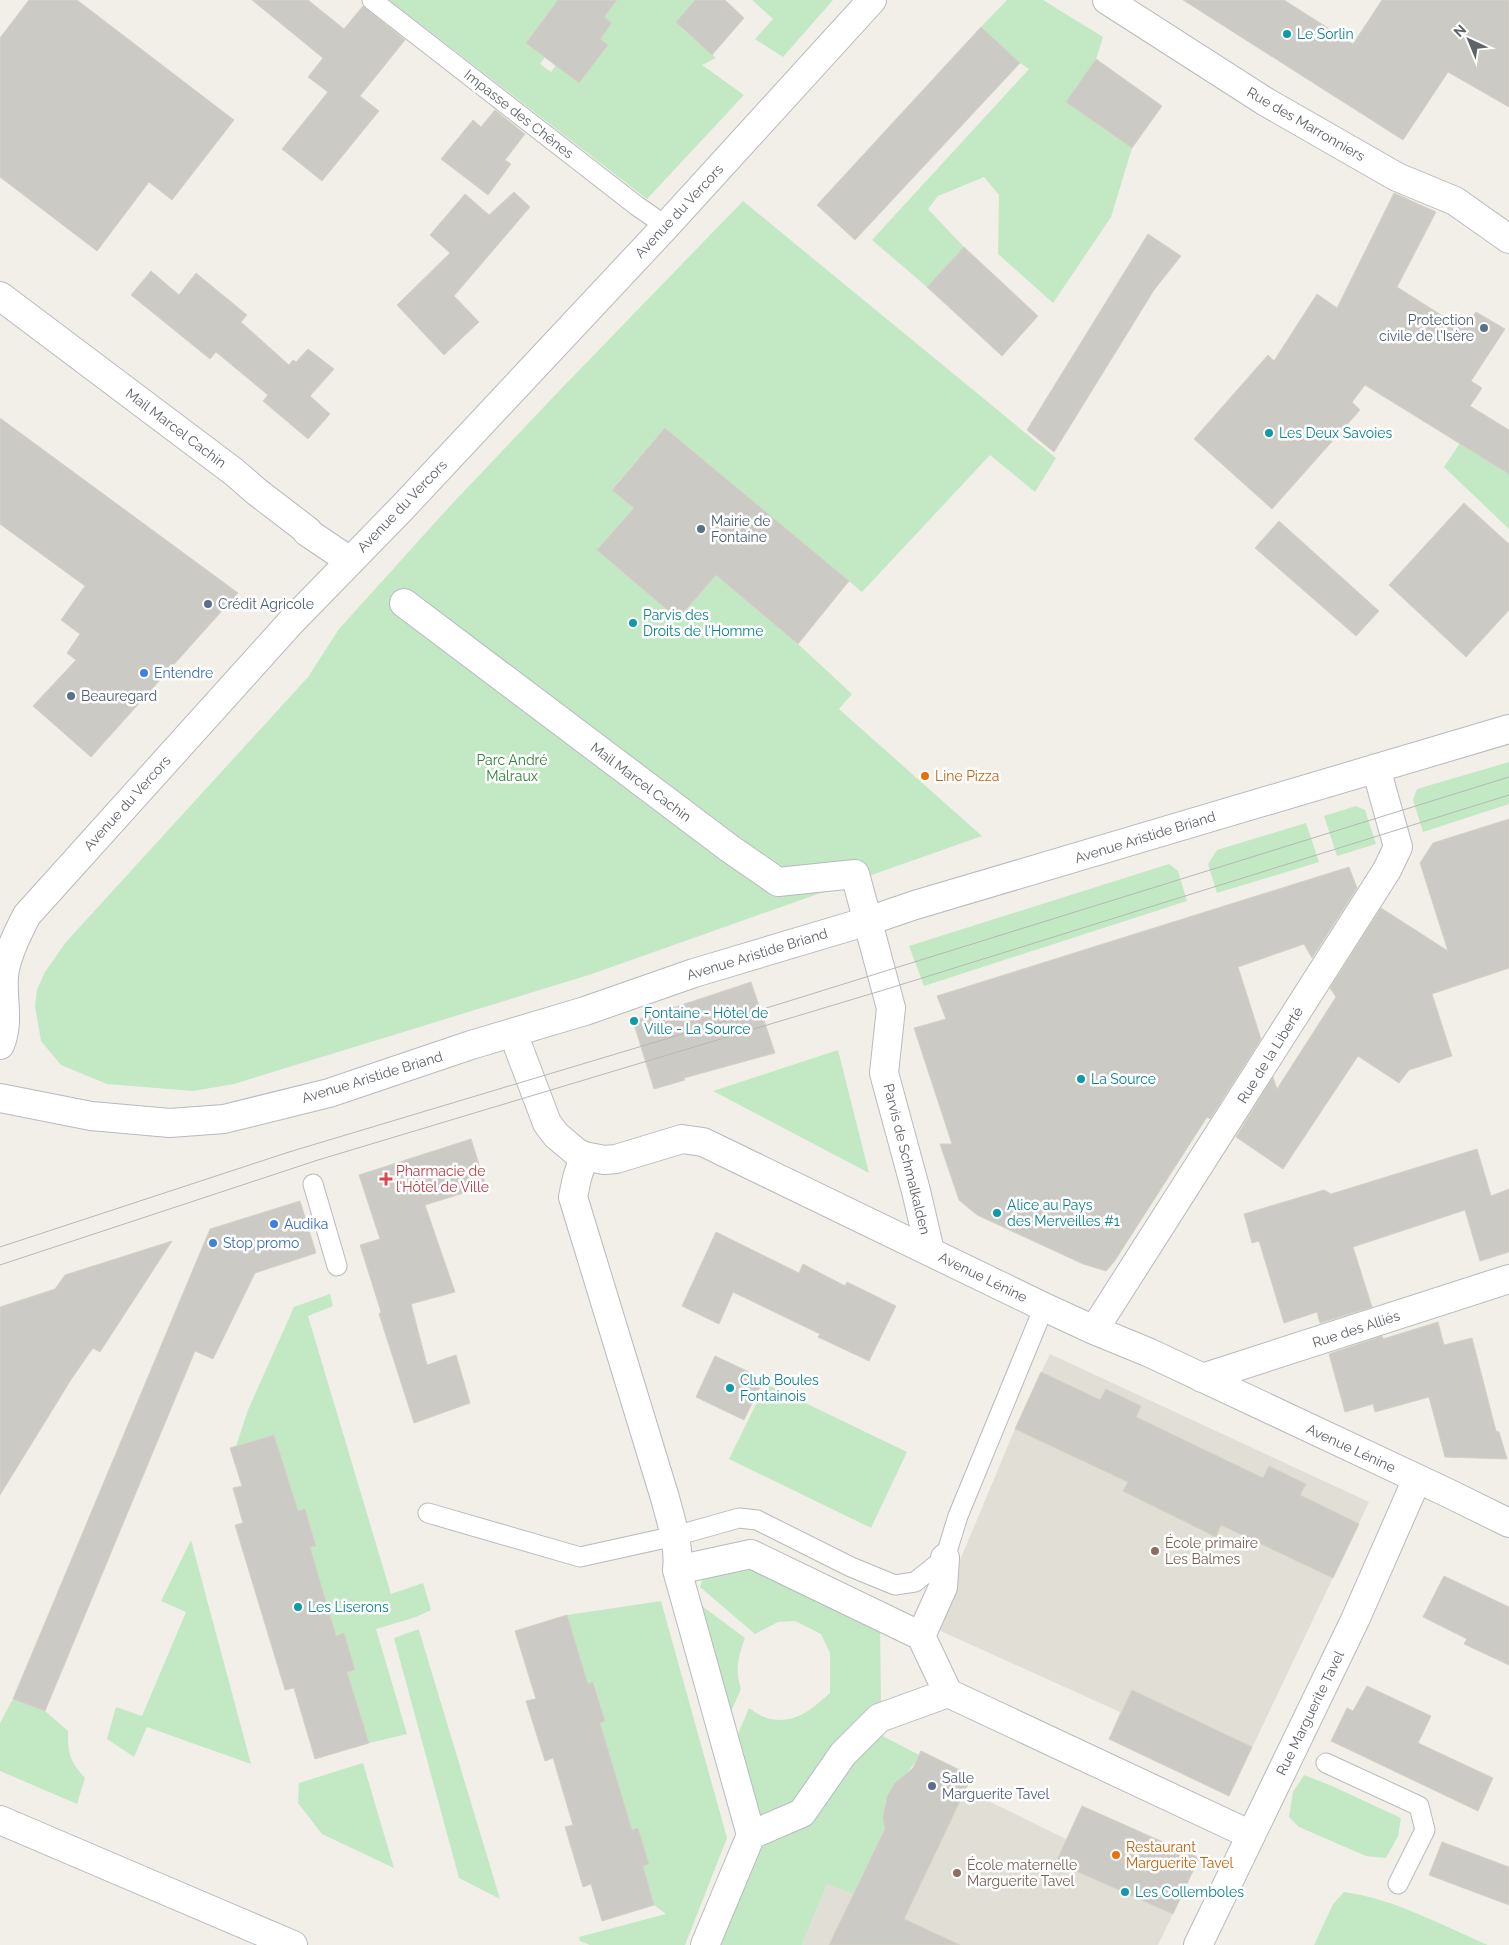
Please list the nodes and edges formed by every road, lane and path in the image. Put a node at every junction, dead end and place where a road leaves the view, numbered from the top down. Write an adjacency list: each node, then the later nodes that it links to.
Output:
1 (372, 0): 4 (lane, Impasse des Chênes)
2 (872, 0): 4 (street, Avenue du Vercors)
3 (1107, 0): 5 (street, Rue des Marronniers)
4 (666, 226): 7 (street, Avenue du Vercors)
5 (1509, 239)
6 (0, 296): 7 (street, Mail Marcel Cachin)
7 (350, 561): 13 (street, Avenue du Vercors)
8 (404, 604): 11 (street, Mail Marcel Cachin)
9 (1509, 729): 10 (street, Avenue Aristide Briand)
10 (1376, 768): 11 (street, Avenue Aristide Briand); 21 (street, Rue de la Liberté)
11 (868, 921): 12 (street, Avenue Aristide Briand); 17 (street, Parvis de Schmalkalden)
12 (513, 1033): 14 (street, Avenue Aristide Briand); 15 (street, Avenue Lénine)
13 (0, 1045)
14 (0, 1098)
15 (584, 1156): 17 (street, Avenue Lénine); 26 (street)
16 (313, 1184): 18 (lane)
17 (930, 1251): 20 (street, Avenue Lénine)
18 (337, 1266)
19 (1509, 1279): 22 (street, Rue des Alliés)
20 (1044, 1306): 21 (street, Avenue Lénine); 27 (lane)
21 (1094, 1330): 22 (street, Avenue Lénine)
22 (1202, 1378): 23 (street, Avenue Lénine)
23 (1417, 1479): 25 (street, Avenue Lénine); 34 (street, Rue Marguerite Tavel)
24 (428, 1513): 26 (lane)
25 (1509, 1523)
26 (675, 1536): 27 (lane); 28 (street)
27 (945, 1558): 29 (street)
28 (677, 1570): 29 (street); 33 (street)
29 (921, 1636): 30 (street)
30 (948, 1693): 33 (street); 34 (street)
31 (1326, 1763): 35 (lane)
32 (0, 1820): 36 (street)
33 (751, 1835): 37 (street)
34 (1251, 1835): 38 (street, Rue Marguerite Tavel)
35 (1398, 1884)
36 (293, 1945)
37 (705, 1945)
38 (1198, 1945)

